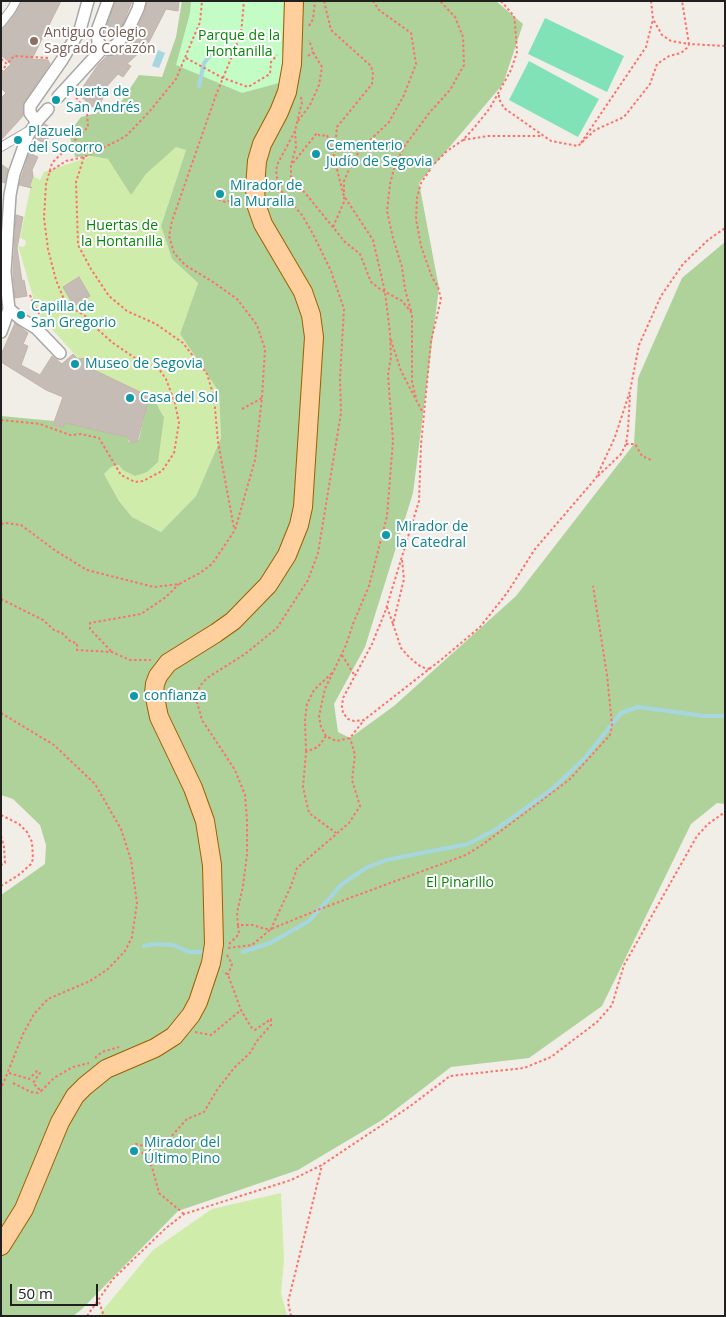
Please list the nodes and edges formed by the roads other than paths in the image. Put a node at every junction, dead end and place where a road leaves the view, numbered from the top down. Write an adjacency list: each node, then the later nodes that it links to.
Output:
1 (16, 1): 6 (street)
2 (88, 1): 10 (street)
3 (108, 1): 7 (street)
4 (140, 1): 7 (street)
5 (294, 1): 15 (main road)
6 (1, 23)
7 (103, 48): 8 (street)
8 (58, 97)
9 (48, 109): 10 (street)
10 (34, 126): 11 (street); 12 (street)
11 (1, 147)
12 (9, 309): 13 (street); 14 (street)
13 (1, 332)
14 (60, 353)
15 (1, 1246)

